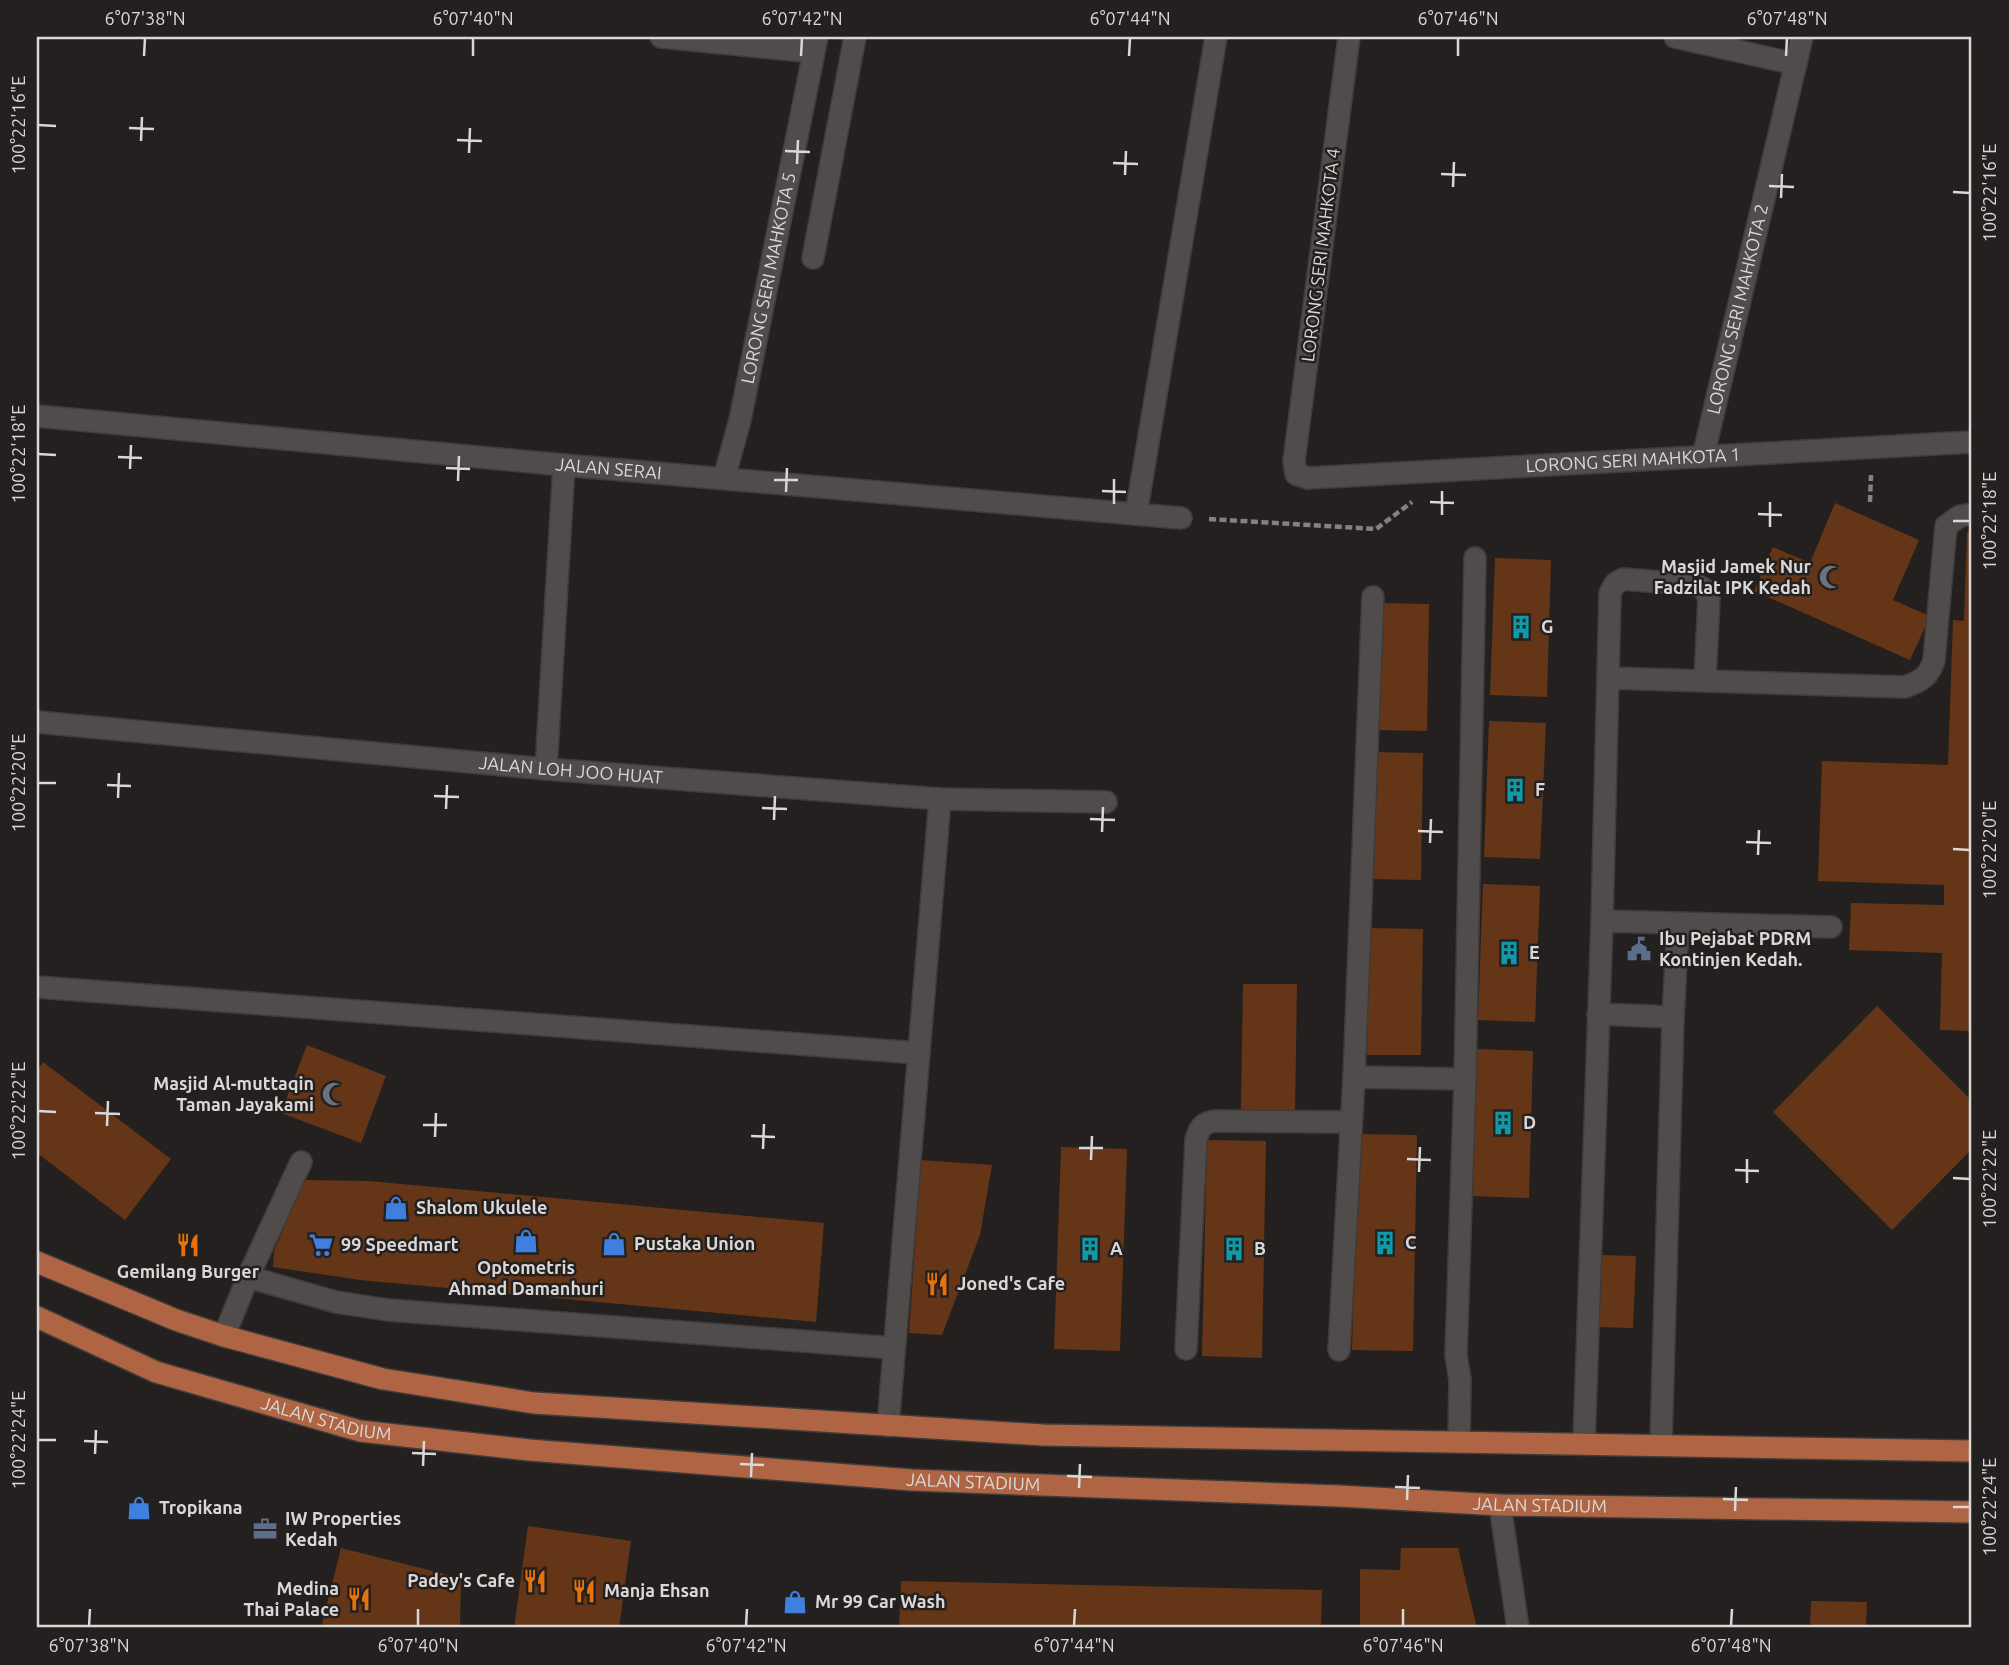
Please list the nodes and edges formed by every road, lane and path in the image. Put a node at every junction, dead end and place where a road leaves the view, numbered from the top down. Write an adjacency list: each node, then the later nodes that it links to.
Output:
1 (661, 37): 7 (street)
2 (855, 37): 9 (street)
3 (1216, 37): 17 (street)
4 (1349, 37): 14 (street, LORONG SERI MAHKOTA 4)
5 (1675, 37): 8 (street)
6 (1802, 37): 8 (street, LORONG SERI MAHKOTA 2)
7 (815, 45): 15 (street, LORONG SERI MAHKOTA 5)
8 (1796, 64): 12 (street, LORONG SERI MAHKOTA 2)
9 (813, 258)
10 (37, 416): 13 (street, JALAN SERAI)
11 (1972, 442): 12 (street, LORONG SERI MAHKOTA 1)
12 (1703, 457): 14 (street, LORONG SERI MAHKOTA 1)
13 (564, 465): 15 (street, JALAN SERAI); 25 (street)
14 (1296, 474)
15 (724, 478): 17 (street, JALAN SERAI)
16 (1416, 499): 19 (path)
17 (1136, 514): 19 (street, JALAN SERAI)
18 (1972, 514): 23 (street)
19 (1181, 518)
20 (1475, 558): 36 (street)
21 (1373, 597): 35 (street)
22 (1609, 678): 23 (street); 23 (street); 28 (street)
23 (1705, 681)
24 (37, 722): 25 (street, JALAN LOH JOO HUAT)
25 (546, 769): 26 (street, JALAN LOH JOO HUAT)
26 (940, 799): 27 (street, JALAN LOH JOO HUAT); 34 (street)
27 (1106, 802)
28 (1602, 921): 29 (street); 32 (street)
29 (1678, 924): 30 (street); 33 (street)
30 (1831, 927)
31 (37, 987): 34 (street)
32 (1598, 1014): 33 (street); 48 (street)
33 (1673, 1017): 49 (street)
34 (918, 1053): 43 (street)
35 (1354, 1077): 36 (street); 37 (street)
36 (1465, 1079): 47 (street)
37 (1351, 1122): 44 (street); 45 (street)
38 (300, 1162): 40 (street)
39 (37, 1262): 42 (main road)
40 (248, 1277): 42 (street); 43 (street)
41 (37, 1317): 51 (main road, JALAN STADIUM)
42 (224, 1336): 46 (main road)
43 (894, 1348): 46 (street)
44 (1186, 1349)
45 (1339, 1350)
46 (888, 1426): 47 (main road)
47 (1459, 1442): 48 (main road)
48 (1584, 1443): 49 (main road)
49 (1661, 1445): 50 (main road)
50 (1972, 1451)
51 (1500, 1506): 52 (main road, JALAN STADIUM); 53 (street)
52 (1972, 1513)
53 (1518, 1628)

